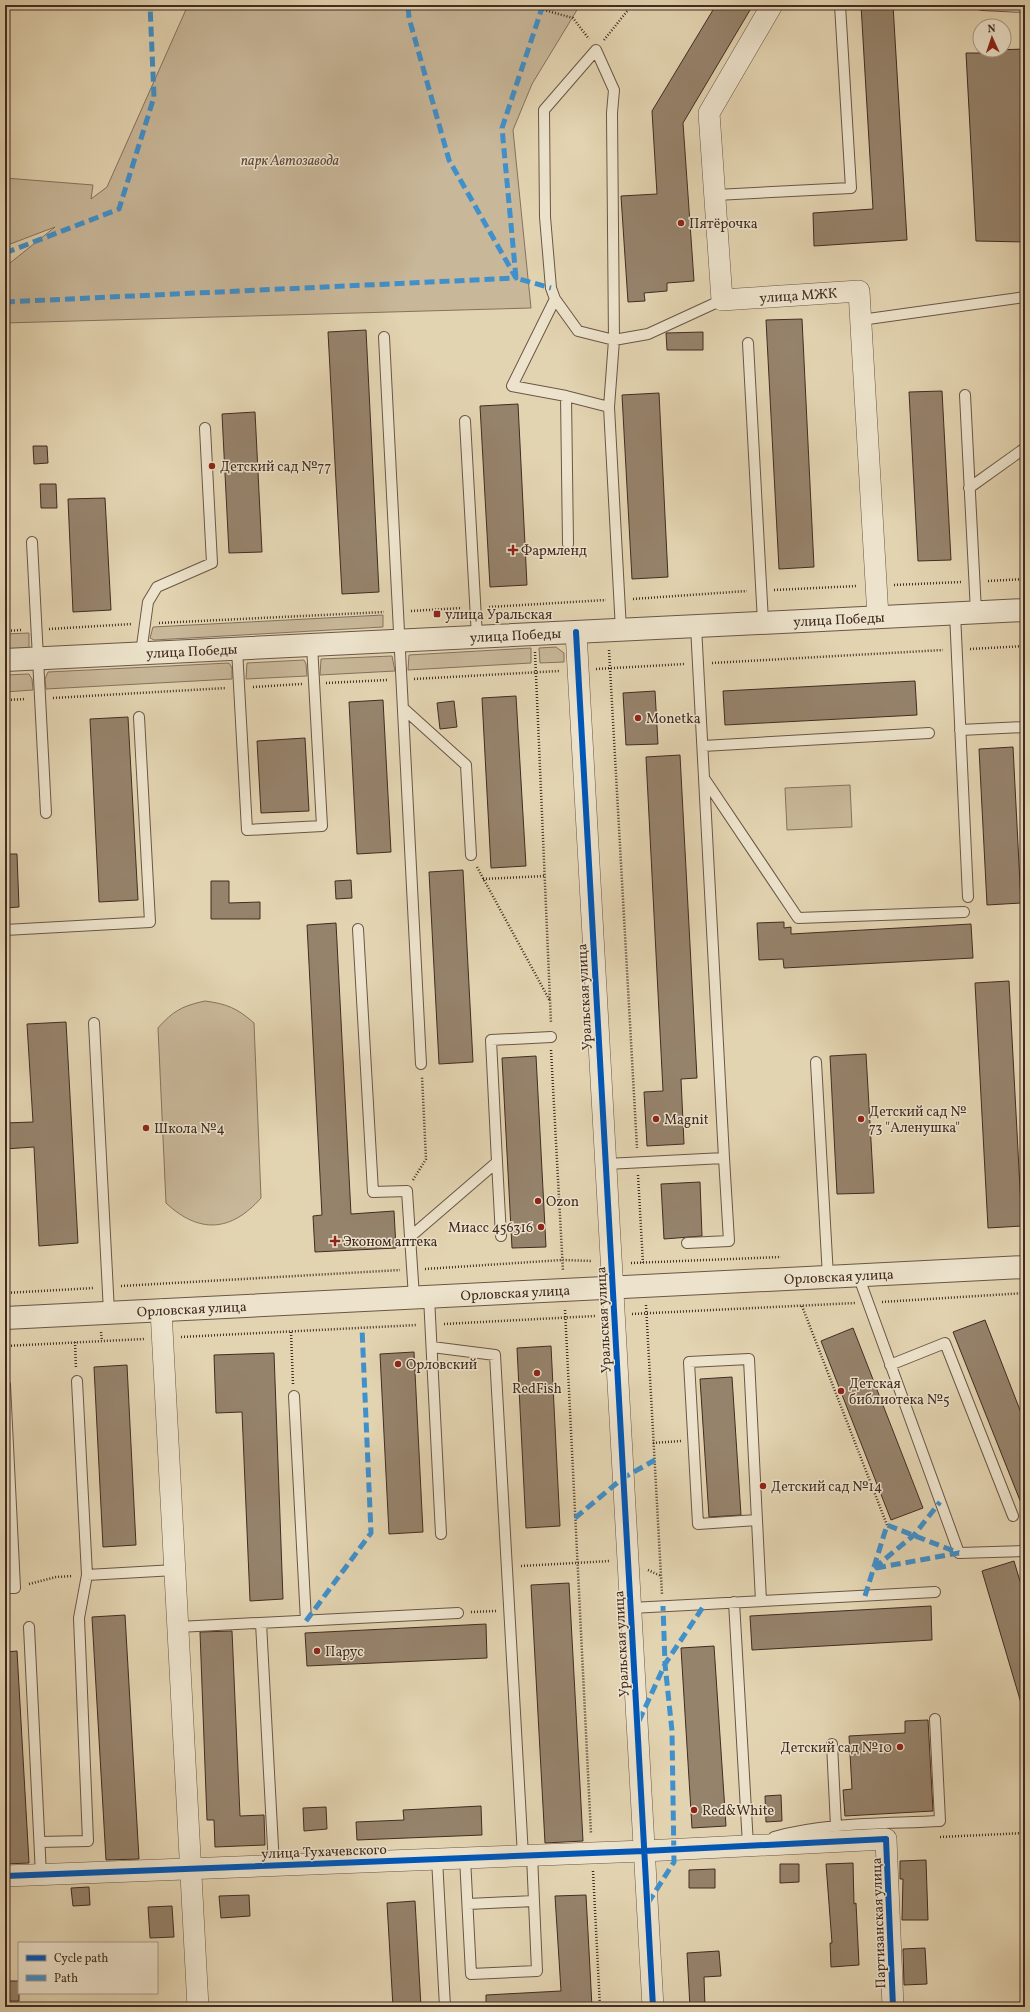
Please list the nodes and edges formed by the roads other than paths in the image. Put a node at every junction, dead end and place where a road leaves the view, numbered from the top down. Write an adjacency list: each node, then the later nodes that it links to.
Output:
1 (772, 5): 5 (street)
2 (840, 5): 5 (lane)
3 (982, 5): 4 (lane)
4 (1025, 7)
5 (716, 195): 8 (street)
6 (1025, 297): 9 (lane)
7 (555, 299): 11 (lane); 11 (lane); 14 (lane)
8 (722, 300): 9 (street, улица МЖК); 11 (lane)
9 (860, 320): 24 (street, улица МЖК)
10 (384, 337): 30 (lane)
11 (614, 340): 15 (lane)
12 (748, 343): 25 (lane)
13 (964, 395): 19 (lane)
14 (566, 396): 15 (lane); 21 (lane)
15 (609, 407): 27 (lane)
16 (465, 421): 29 (lane)
17 (205, 428): 33 (lane)
18 (1025, 448): 19 (lane)
19 (969, 488): 23 (lane)
20 (32, 542): 34 (lane)
21 (568, 544)
22 (1025, 610): 23 (street, улица Победы)
23 (965, 612): 24 (street, улица Победы); 39 (lane)
24 (878, 617): 25 (street, улица Победы)
25 (763, 622): 26 (street, улица Победы)
26 (696, 626): 27 (street, улица Победы); 41 (lane)
27 (614, 630): 28 (street, улица Победы)
28 (576, 632): 29 (street, улица Победы); 55 (street, Уральская улица)
29 (477, 637): 30 (street, улица Победы)
30 (400, 640): 31 (street, улица Победы); 36 (lane)
31 (312, 645): 32 (street, улица Победы); 32 (lane)
32 (237, 649): 33 (street, улица Победы)
33 (140, 653): 34 (street, улица Победы)
34 (38, 658): 35 (street, улица Победы); 43 (lane)
35 (5, 660)
36 (403, 708): 44 (lane); 52 (lane)
37 (139, 717): 48 (lane)
38 (1025, 727): 39 (lane)
39 (960, 730): 45 (lane)
40 (929, 733): 41 (lane)
41 (703, 746): 42 (lane)
42 (704, 778): 46 (lane); 53 (lane)
43 (46, 813)
44 (471, 855)
45 (968, 897)
46 (964, 912)
47 (358, 929): 57 (lane)
48 (5, 930)
49 (94, 1023): 65 (lane)
50 (551, 1037): 54 (lane)
51 (816, 1062): 61 (lane)
52 (421, 1064)
53 (724, 1158): 55 (lane); 58 (lane)
54 (497, 1162): 56 (lane); 57 (lane)
55 (606, 1164): 62 (street, Уральская улица)
56 (500, 1236)
57 (410, 1237): 63 (lane)
58 (687, 1243)
59 (1025, 1267): 60 (street, Орловская улица)
60 (858, 1275): 61 (street, Орловская улица); 68 (lane)
61 (828, 1277): 62 (street, Орловская улица)
62 (613, 1287): 63 (street, Орловская улица); 82 (street, Уральская улица)
63 (421, 1297): 64 (street, Орловская улица); 67 (lane)
64 (161, 1310): 65 (street, Орловская улица); 76 (street)
65 (109, 1312): 66 (street, Орловская улица)
66 (5, 1318)
67 (432, 1347): 74 (lane); 95 (lane)
68 (890, 1364): 72 (lane); 75 (lane)
69 (77, 1381): 77 (lane)
70 (5, 1385): 78 (lane)
71 (294, 1396): 84 (lane)
72 (1013, 1516)
73 (757, 1520): 73 (lane); 80 (lane)
74 (441, 1534)
75 (1025, 1551)
76 (175, 1570): 77 (lane); 87 (street)
77 (83, 1575): 92 (lane)
78 (10, 1588)
79 (935, 1592): 80 (lane)
80 (761, 1601): 81 (lane)
81 (734, 1602): 82 (lane); 93 (lane)
82 (631, 1608): 94 (street, Уральская улица)
83 (458, 1613): 84 (lane)
84 (306, 1620): 85 (lane)
85 (261, 1623): 87 (lane); 98 (lane)
86 (29, 1627): 92 (lane)
87 (178, 1627): 99 (street)
88 (935, 1719): 90 (lane)
89 (832, 1744): 90 (lane)
90 (836, 1826): 93 (lane)
91 (886, 1839): 93 (street, улица Тухачевского); 107 (street, Партизанская улица)
92 (40, 1842): 100 (lane)
93 (748, 1845): 94 (street, улица Тухачевского)
94 (644, 1851): 95 (street, улица Тухачевского); 106 (street, Уральская улица)
95 (527, 1855): 96 (street, улица Тухачевского); 102 (lane)
96 (465, 1858): 97 (street, улица Тухачевского); 103 (lane)
97 (437, 1859): 98 (street, улица Тухачевского); 105 (lane)
98 (274, 1866): 99 (street, улица Тухачевского)
99 (191, 1869): 100 (street, улица Тухачевского); 104 (street)
100 (41, 1875): 101 (street, улица Тухачевского)
101 (5, 1876)
102 (534, 1901): 103 (lane); 103 (lane)
103 (468, 1904)
104 (198, 2007)
105 (445, 2007)
106 (653, 2007)
107 (893, 2007)

